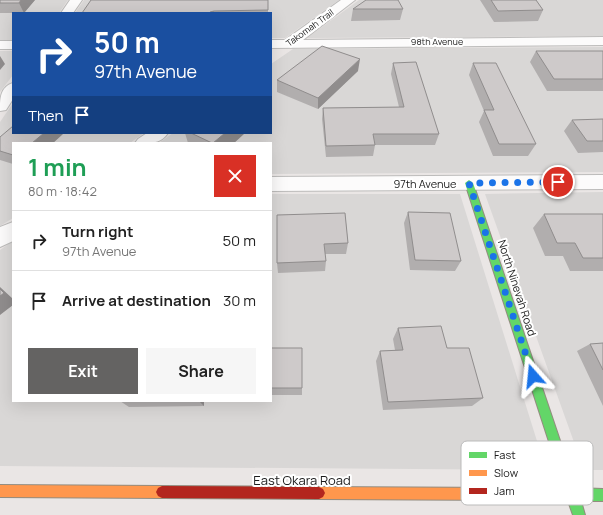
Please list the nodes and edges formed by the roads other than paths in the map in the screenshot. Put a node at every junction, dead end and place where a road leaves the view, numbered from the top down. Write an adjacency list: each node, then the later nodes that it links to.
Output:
1 (76, 0): 3 (street)
2 (350, 0): 5 (street, Takomah Trail)
3 (68, 12)
4 (603, 41): 5 (street, 98th Avenue)
5 (289, 43): 6 (street, 98th Avenue); 9 (street, Takomah Trail)
6 (272, 44)
7 (0, 45): 8 (street)
8 (12, 45)
9 (272, 55)
10 (12, 89): 11 (street)
11 (0, 106)
12 (158, 134): 13 (street)
13 (146, 142)
14 (603, 182): 15 (street, 97th Avenue)
15 (469, 183): 16 (street, 97th Avenue); 19 (street, North Ninevah Road)
16 (272, 184)
17 (12, 231): 18 (street)
18 (0, 238)
19 (555, 441)
20 (0, 491): 21 (street, East Okara Road)
21 (461, 494)
22 (576, 505): 23 (street, North Ninevah Road)
23 (579, 515)

